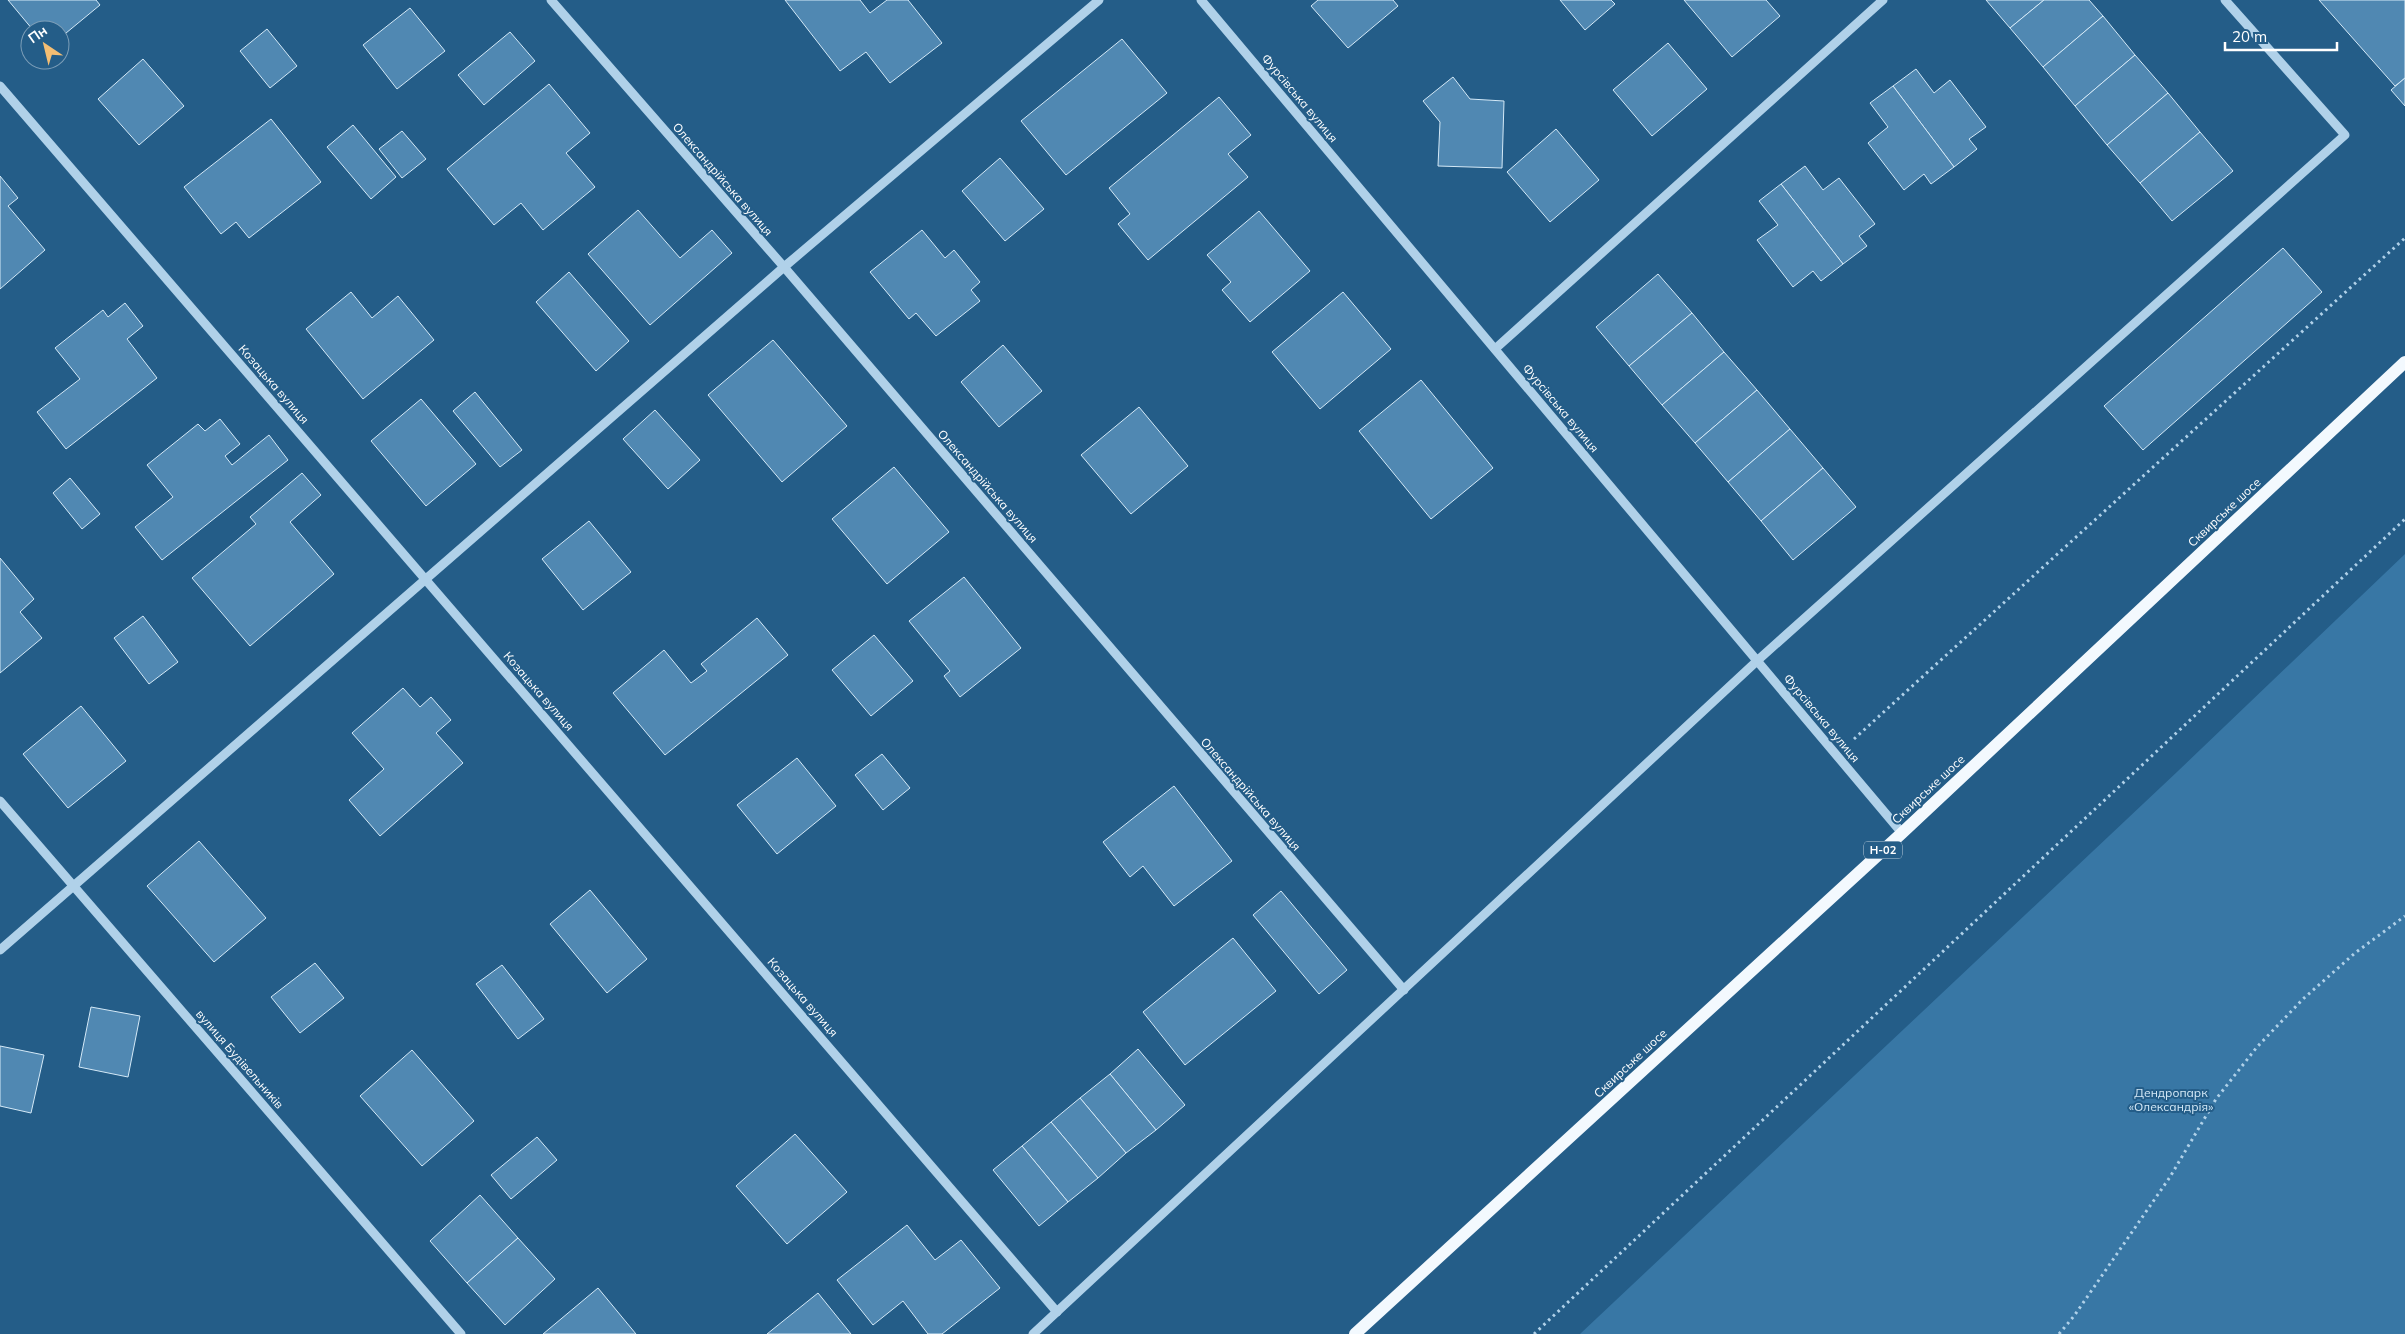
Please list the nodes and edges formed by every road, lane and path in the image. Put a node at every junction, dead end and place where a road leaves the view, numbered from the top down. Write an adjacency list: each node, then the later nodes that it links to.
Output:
1 (551, 0): 8 (street, Олександрійська вулиця)
2 (1099, 0): 8 (street)
3 (1201, 0): 9 (street, Фурсівська вулиця)
4 (1883, 0): 9 (street)
5 (2224, 0): 13 (street)
6 (0, 86): 12 (street, Козацька вулиця)
7 (2405, 238): 14 (path)
8 (784, 268): 12 (street); 20 (street, Олександрійська вулиця)
9 (1495, 349): 13 (street, Фурсівська вулиця)
10 (2405, 362): 16 (main road, Сквирське шосе / Н-02)
11 (2405, 519): 25 (path)
12 (427, 580): 17 (street); 21 (street, Козацька вулиця)
13 (1758, 660): 14 (street, Фурсівська вулиця); 20 (street)
14 (1837, 755): 16 (street, Фурсівська вулиця)
15 (0, 801): 17 (street, вулиця Будівельників)
16 (1902, 833): 24 (main road, Сквирське шосе / Н-02)
17 (74, 886): 19 (street); 22 (street, вулиця Будівельників)
18 (2405, 916): 26 (path)
19 (0, 950)
20 (1404, 990): 21 (street)
21 (1058, 1312): 23 (street)
22 (461, 1334)
23 (1033, 1334)
24 (1355, 1334)
25 (1534, 1334)
26 (2059, 1334)

